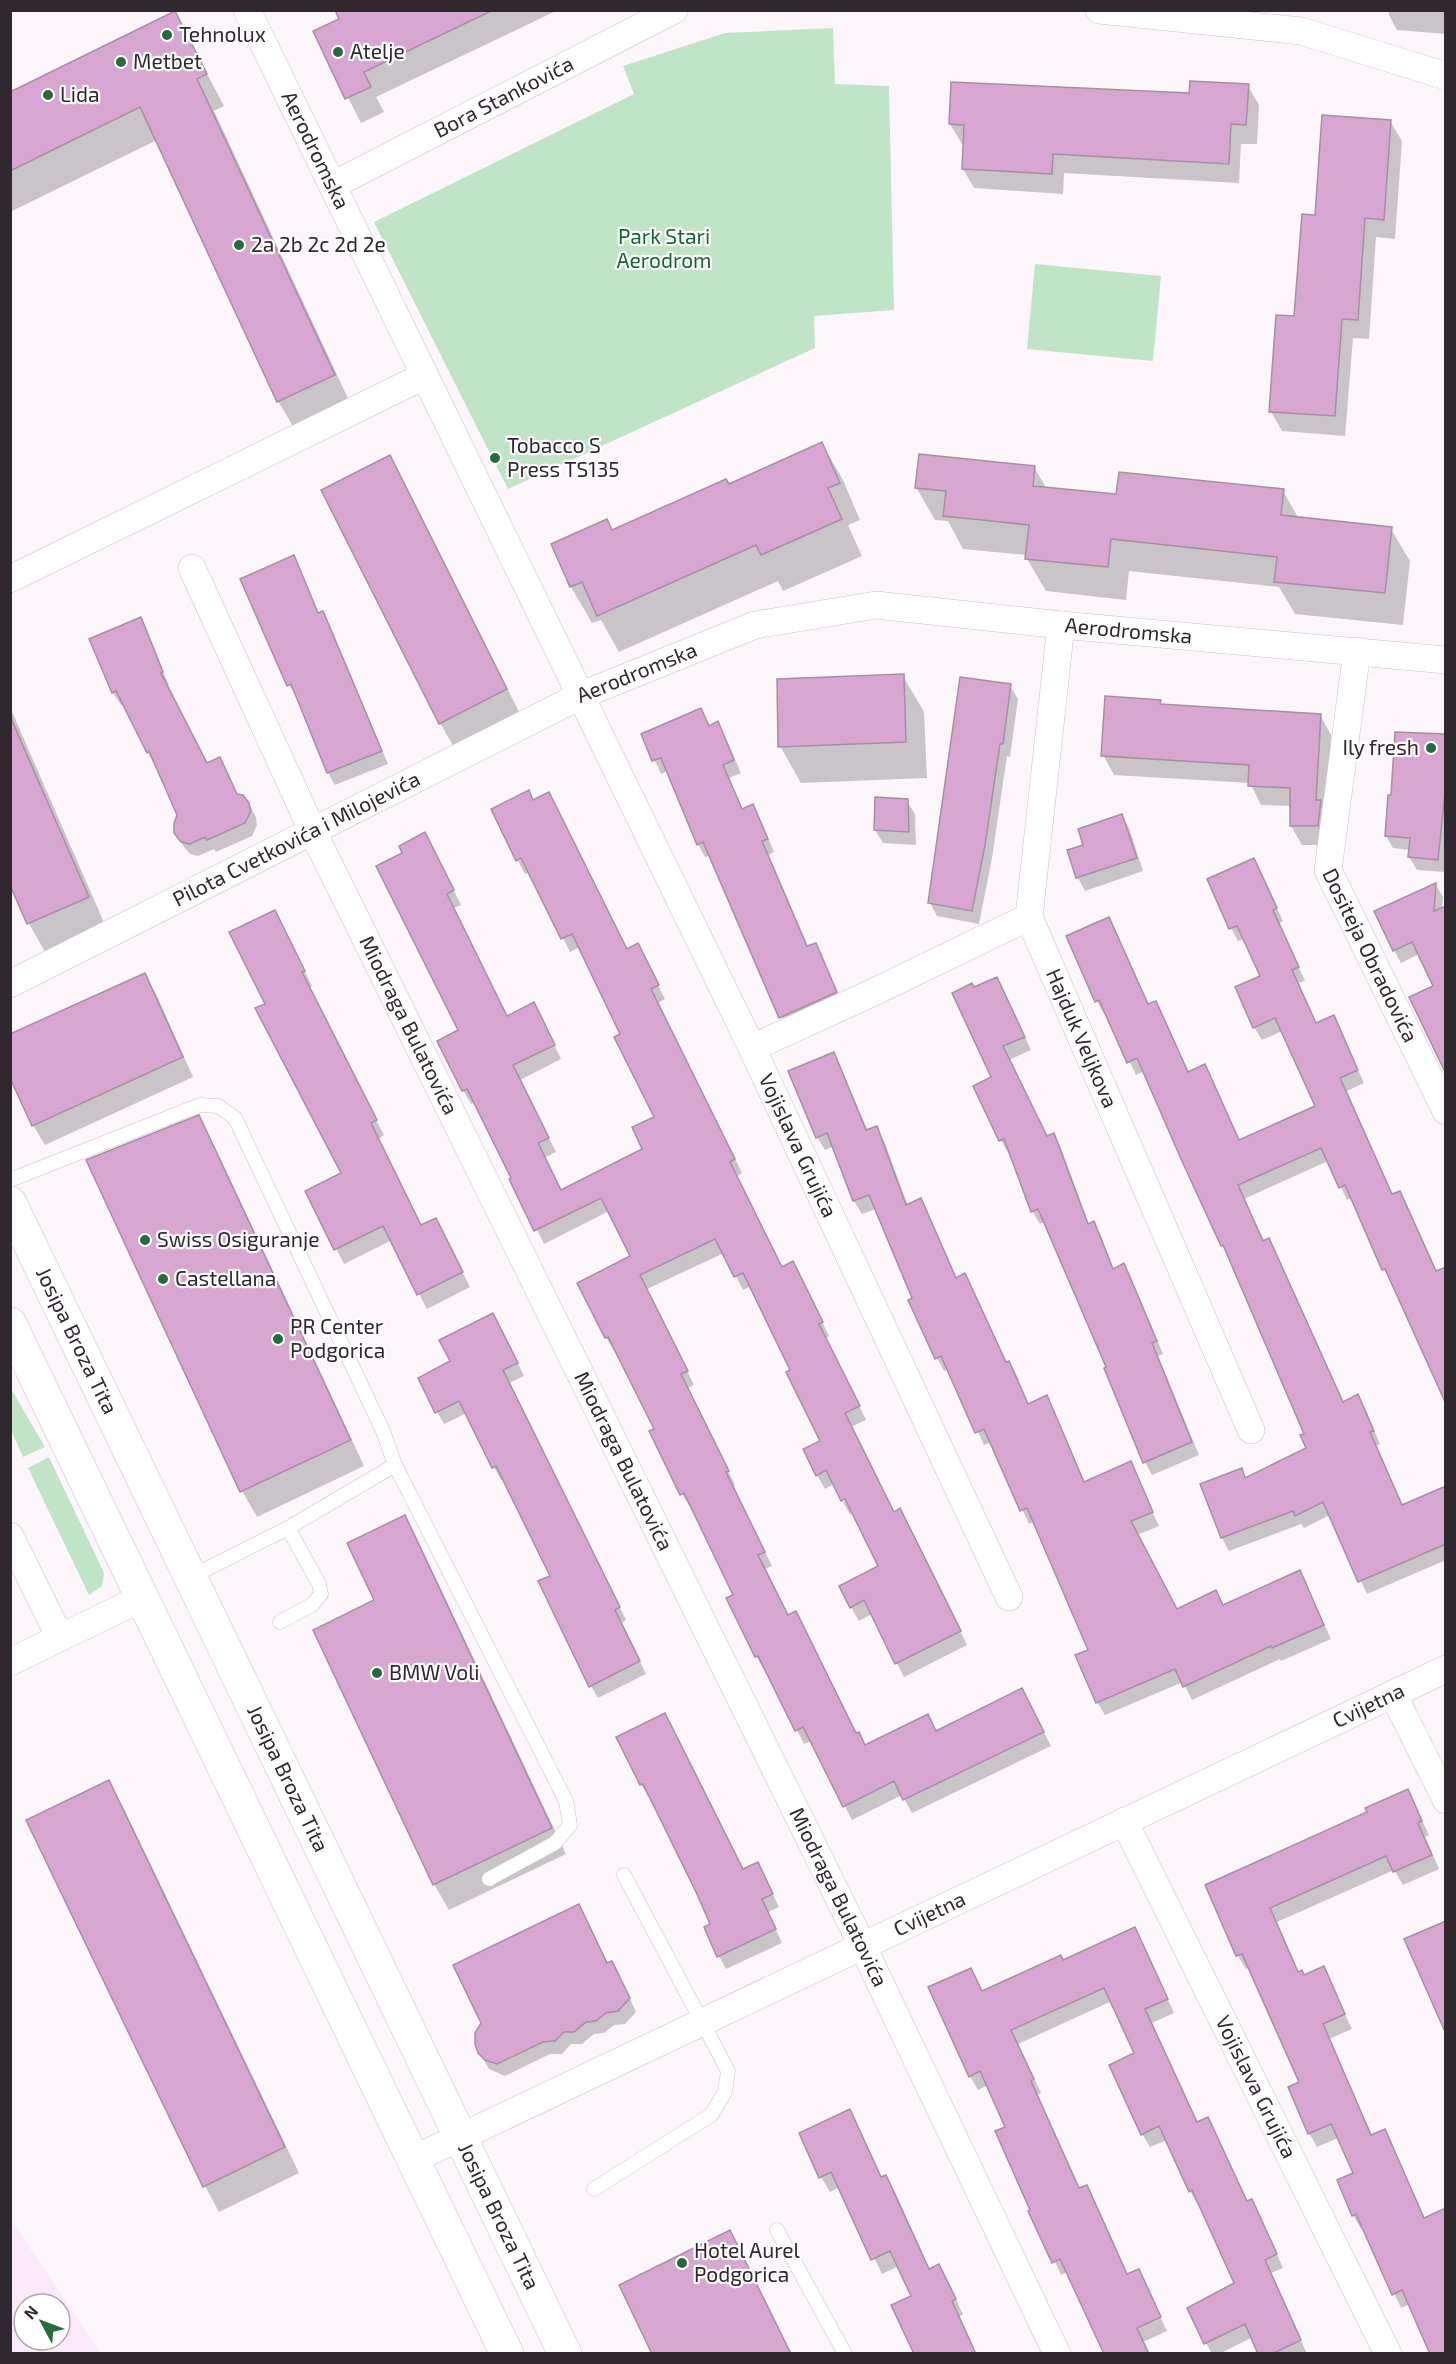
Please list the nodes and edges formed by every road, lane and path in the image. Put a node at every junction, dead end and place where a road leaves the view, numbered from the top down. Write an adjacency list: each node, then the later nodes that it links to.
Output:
1 (247, 10): 6 (street, Aerodromska)
2 (1100, 10): 4 (street)
3 (667, 12): 6 (street, Bora Stankovića)
4 (1302, 21): 5 (street)
5 (1446, 76)
6 (333, 185): 7 (street, Aerodromska)
7 (424, 376): 9 (street); 13 (street, Aerodromska)
8 (192, 568): 14 (street, Miodraga Bulatovića)
9 (10, 579)
10 (1061, 625): 11 (street, Aerodromska); 13 (street, Aerodromska); 15 (street, Hajduk Veljkova)
11 (1357, 651): 12 (street, Aerodromska); 18 (street, Dositeja Obradovića)
12 (1446, 660)
13 (582, 695): 14 (street, Pilota Cvetkovića i Milojevića); 17 (street, Vojislava Grujića)
14 (313, 832): 16 (street, Pilota Cvetkovića i Milojevića); 38 (street, Miodraga Bulatovića)
15 (1029, 917): 17 (street); 22 (street, Hajduk Veljkova)
16 (10, 984)
17 (752, 1048): 27 (street, Vojislava Grujića)
18 (1446, 1111)
19 (10, 1180): 23 (lane)
20 (10, 1203): 26 (main road, Josipa Broza Tita)
21 (10, 1324): 28 (main road)
22 (1251, 1430)
23 (395, 1465): 24 (lane); 37 (lane)
24 (288, 1528): 26 (lane); 29 (lane)
25 (10, 1536): 30 (street)
26 (191, 1577): 40 (main road, Josipa Broza Tita)
27 (1009, 1597)
28 (142, 1598): 30 (street); 41 (main road)
29 (280, 1622)
30 (60, 1638): 31 (street)
31 (10, 1662)
32 (1446, 1669): 33 (street, Cvijetna)
33 (1393, 1694): 34 (street); 35 (street, Cvijetna)
34 (1446, 1800)
35 (1124, 1821): 38 (street, Cvijetna); 48 (street, Vojislava Grujića)
36 (624, 1875): 39 (lane)
37 (489, 1879)
38 (862, 1945): 39 (street, Cvijetna); 47 (street, Miodraga Bulatovića)
39 (701, 2021): 40 (street, Cvijetna); 42 (lane)
40 (461, 2137): 41 (street, Cvijetna); 45 (main road, Josipa Broza Tita)
41 (412, 2160): 44 (main road)
42 (594, 2189)
43 (777, 2230): 46 (lane)
44 (507, 2354)
45 (565, 2354)
46 (845, 2354)
47 (1057, 2354)
48 (1388, 2354)

